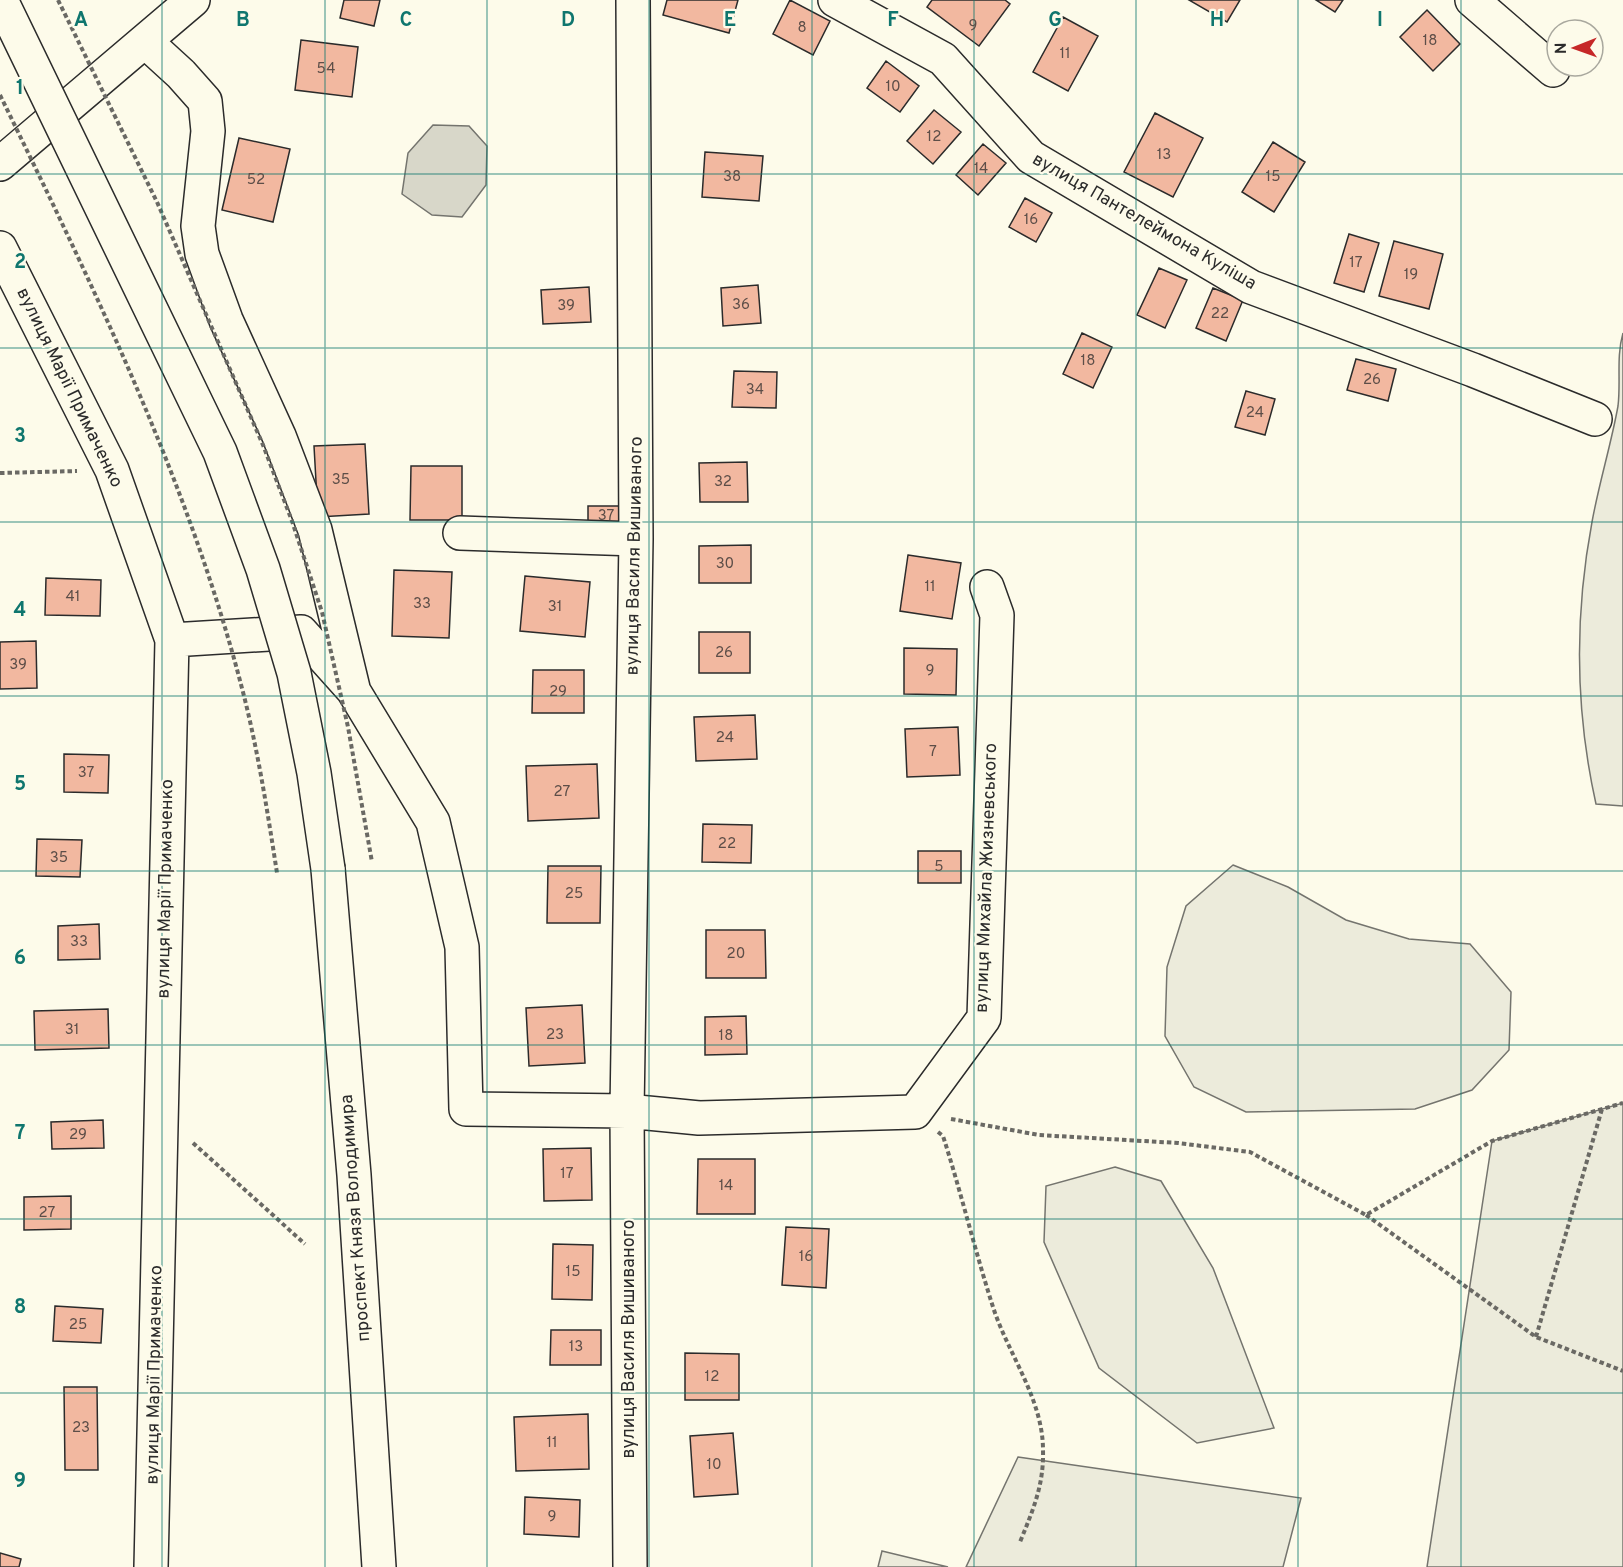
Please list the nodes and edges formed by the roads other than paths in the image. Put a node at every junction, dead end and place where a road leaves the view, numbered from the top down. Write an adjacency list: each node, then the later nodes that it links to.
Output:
1 (0, 0): 18 (street, проспект Князя Володимира, bridge)
2 (193, 0): 6 (street)
3 (633, 0): 12 (street, вулиця Василя Вишиваного)
4 (835, 0): 10 (street, вулиця Пантелеймона Куліша)
5 (1472, 0): 7 (street)
6 (146, 42): 8 (street); 15 (street)
7 (1545, 63)
8 (0, 164)
9 (0, 248): 14 (street, вулиця Марії Примаченко)
10 (1595, 419)
11 (460, 533): 12 (street)
12 (636, 539): 16 (street, вулиця Василя Вишиваного)
13 (987, 587): 16 (street, вулиця Михайла Жизневського)
14 (172, 640): 15 (street); 17 (street, вулиця Марії Примаченко)
15 (353, 690): 16 (street)
16 (627, 1111): 19 (street, вулиця Василя Вишиваного)
17 (151, 1567)
18 (379, 1567)
19 (630, 1567)

